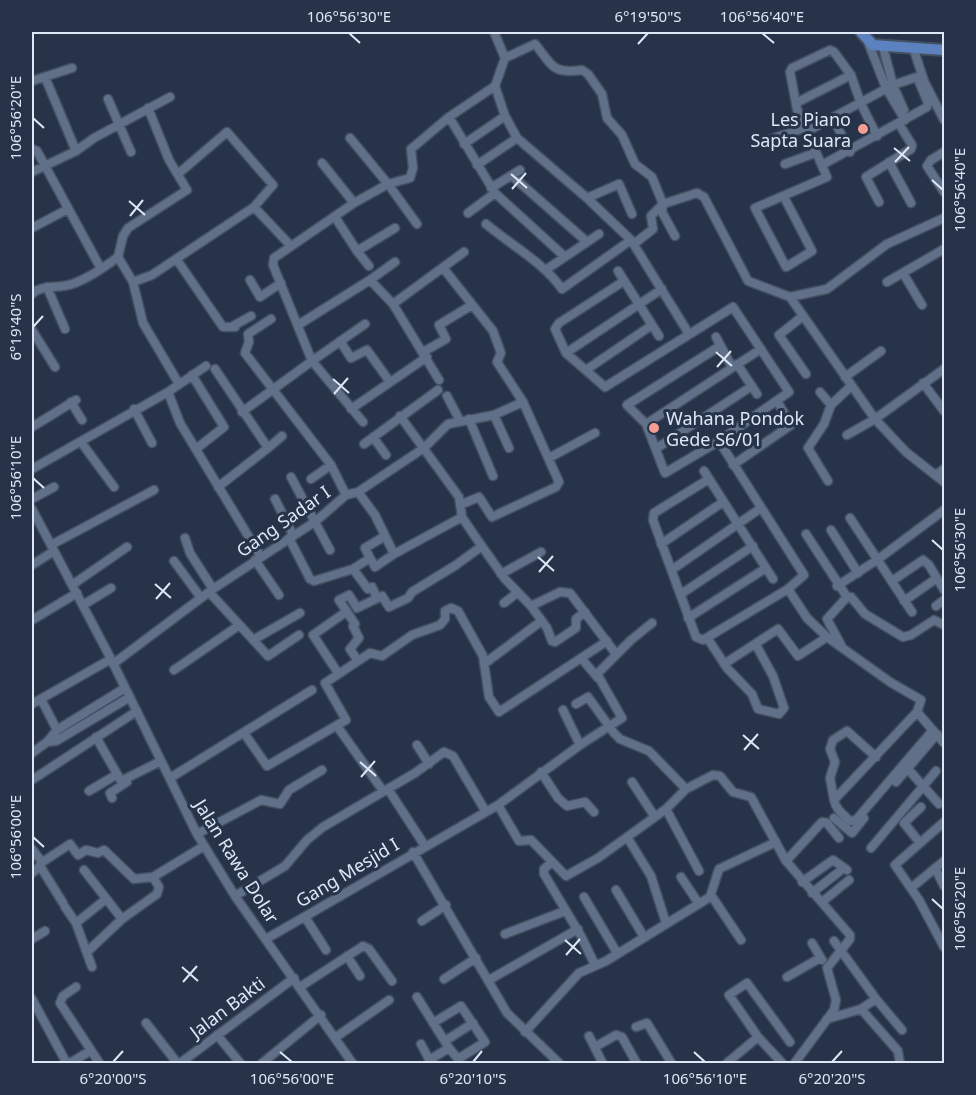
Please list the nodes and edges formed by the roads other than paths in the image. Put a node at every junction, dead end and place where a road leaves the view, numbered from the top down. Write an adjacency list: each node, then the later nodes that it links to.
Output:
1 (495, 32): 7 (street)
2 (861, 32): 3 (main road)
3 (868, 42): 4 (main road); 13 (street)
4 (883, 47): 5 (main road); 13 (street)
5 (913, 47): 6 (main road); 22 (street)
6 (945, 50)
7 (505, 58): 12 (street); 55 (street)
8 (72, 68): 10 (street)
9 (852, 75): 16 (street); 16 (street); 17 (street)
10 (45, 76): 11 (street); 32 (street)
11 (32, 81)
12 (495, 86): 19 (street); 20 (street)
13 (889, 87): 17 (street); 23 (street); 23 (street)
14 (170, 98): 18 (street)
15 (108, 99): 24 (street)
16 (796, 104): 25 (street)
17 (861, 104): 21 (street); 26 (street)
18 (148, 108): 24 (street); 45 (street)
19 (505, 116): 28 (street); 30 (street)
20 (449, 117): 30 (street); 47 (street)
21 (833, 118): 25 (street); 34 (street)
22 (945, 120)
23 (904, 121): 26 (street); 37 (street)
24 (119, 125): 32 (street); 33 (street)
25 (805, 130): 29 (street); 36 (street)
26 (877, 136): 34 (street)
27 (350, 138): 47 (street)
28 (517, 138): 40 (street); 51 (street)
29 (762, 142)
30 (464, 144): 40 (street)
31 (32, 149): 42 (street)
32 (76, 151): 42 (street)
33 (131, 152)
34 (850, 152): 41 (street)
35 (945, 152): 49 (street)
36 (815, 153): 39 (street); 41 (street)
37 (889, 162): 52 (street); 54 (street)
38 (322, 163): 53 (street)
39 (785, 164)
40 (477, 165): 48 (street)
41 (822, 165): 50 (street)
42 (46, 167): 44 (street); 57 (street)
43 (520, 170): 46 (street)
44 (32, 172)
45 (178, 174): 56 (street); 74 (street)
46 (512, 176): 48 (street); 68 (street)
47 (388, 184): 53 (street); 62 (street)
48 (493, 190): 58 (street); 75 (street)
49 (945, 192)
50 (784, 197): 50 (street)
51 (587, 198): 59 (street); 69 (street)
52 (879, 202)
53 (354, 203): 60 (street)
54 (911, 203)
55 (663, 204): 67 (street); 69 (street); 93 (street)
56 (254, 207): 70 (street); 76 (street)
57 (68, 209): 64 (street); 79 (street)
58 (468, 213)
59 (632, 214)
60 (335, 217): 70 (street); 72 (street)
61 (945, 218): 93 (street)
62 (417, 224)
63 (486, 224): 81 (street)
64 (32, 228)
65 (395, 228): 72 (street)
66 (599, 234): 68 (street)
67 (675, 236)
68 (586, 241): 75 (street)
69 (632, 242): 81 (street); 91 (street)
70 (291, 246): 89 (street)
71 (945, 249): 83 (street)
72 (357, 251): 78 (street)
73 (464, 252): 80 (street)
74 (118, 256): 79 (street); 87 (street)
75 (564, 256): 81 (street)
76 (177, 260): 87 (street); 98 (street)
77 (395, 262): 85 (street)
78 (369, 266)
79 (100, 267): 90 (street)
80 (444, 269): 94 (street); 96 (street)
81 (547, 269)
82 (618, 271): 86 (street)
83 (903, 273): 88 (street); 97 (street)
84 (250, 280): 89 (street)
85 (369, 280): 94 (street); 102 (street)
86 (624, 281): 95 (street); 113 (street)
87 (133, 282): 126 (street)
88 (887, 282)
89 (281, 283): 102 (street)
90 (47, 287): 92 (street); 104 (street)
91 (662, 289): 95 (street); 106 (street)
92 (32, 294)
93 (790, 297): 99 (street)
94 (393, 304): 114 (street)
95 (638, 304): 103 (street); 113 (street)
96 (472, 305): 114 (street); 134 (street)
97 (922, 305)
98 (251, 316)
99 (803, 316): 120 (street); 122 (street)
100 (271, 319): 128 (street, Gang Sadar I)
101 (365, 324): 109 (street)
102 (298, 325): 115 (street)
103 (652, 325): 107 (street); 119 (street)
104 (66, 329)
105 (32, 330): 117 (street)
106 (689, 334): 111 (street); 119 (street)
107 (659, 336)
108 (716, 337): 110 (street)
109 (340, 341): 115 (street); 124 (street)
110 (720, 346): 116 (street); 146 (street)
111 (760, 349): 116 (street); 133 (street)
112 (881, 351): 122 (street)
113 (566, 353): 119 (street)
114 (425, 355): 123 (street); 124 (street)
115 (312, 361): 128 (street); 137 (street)
116 (735, 366): 146 (street); 159 (street)
117 (55, 367)
118 (945, 369): 125 (street)
119 (586, 370)
120 (806, 374)
121 (192, 375): 126 (street); 139 (street); 160 (street)
122 (845, 377): 127 (street)
123 (439, 380)
124 (390, 382): 137 (street)
125 (923, 383): 138 (street); 142 (street)
126 (179, 384): 130 (street)
127 (851, 386): 135 (street); 142 (street)
128 (273, 390): 139 (street); 163 (street, Gang Sadar I)
129 (438, 390): 141 (street)
130 (168, 392): 136 (street); 160 (street)
131 (820, 392): 135 (street)
132 (447, 396): 144 (street)
133 (777, 401): 152 (street); 164 (street)
134 (523, 402): 140 (street); 162 (street)
135 (831, 405): 171 (street)
136 (134, 409): 153 (street); 154 (street)
137 (351, 409): 145 (street)
138 (945, 411)
139 (242, 412): 156 (street)
140 (494, 415): 144 (street); 158 (street)
141 (400, 416): 151 (street); 157 (street)
142 (874, 419): 149 (street); 167 (street)
143 (82, 420): 147 (street)
144 (465, 420): 157 (street); 168 (street)
145 (363, 422)
146 (646, 424): 159 (street)
147 (32, 427)
148 (596, 433): 162 (street)
149 (847, 435)
150 (282, 436): 156 (street)
151 (373, 437): 155 (street); 161 (street)
152 (719, 441): 159 (street); 164 (street)
153 (81, 442): 165 (street); 175 (street)
154 (152, 443)
155 (364, 444)
156 (268, 448): 174 (street)
157 (424, 448): 177 (street); 182 (street)
158 (509, 448)
159 (657, 448)
160 (196, 449): 174 (street)
161 (386, 455)
162 (549, 458): 182 (street)
163 (331, 465): 170 (street); 178 (street, Gang Sadar I)
164 (733, 465): 183 (street)
165 (32, 469)
166 (945, 469): 167 (street)
167 (936, 475): 172 (street)
168 (493, 476)
169 (291, 477): 188 (street)
170 (311, 479)
171 (828, 481)
172 (945, 482)
173 (54, 487): 179 (street)
174 (218, 487): 203 (street)
175 (114, 488)
176 (154, 490): 199 (street)
177 (358, 492): 178 (street); 193 (street)
178 (346, 495): 188 (street, Gang Sadar I)
179 (32, 499)
180 (275, 499): 192 (street)
181 (723, 502): 189 (street); 195 (street); 195 (street)
182 (460, 505): 186 (street)
183 (761, 508): 189 (street); 219 (street)
184 (945, 510): 205 (street)
185 (33, 515): 199 (street, Jalan Rawa Dolar)
186 (462, 517): 196 (street); 202 (street)
187 (850, 518): 205 (street)
188 (316, 521): 192 (street, Gang Sadar I); 200 (street)
189 (739, 524): 197 (street); 210 (street)
190 (831, 530): 211 (street)
191 (806, 534): 216 (street)
192 (291, 536): 203 (street, Gang Sadar I); 209 (street)
193 (385, 536): 202 (street); 204 (street)
194 (185, 538): 221 (street)
195 (661, 544): 210 (street)
196 (482, 546): 212 (street); 226 (street)
197 (753, 546): 208 (street); 223 (street)
198 (127, 547): 218 (street)
199 (53, 548): 207 (street); 218 (street, Jalan Rawa Dolar)
200 (330, 550)
201 (541, 552): 212 (street)
202 (394, 554): 204 (street)
203 (258, 558): 221 (street, Gang Sadar I); 224 (street)
204 (370, 558): 209 (street)
205 (877, 560): 211 (street); 215 (street)
206 (174, 561): 221 (street)
207 (32, 565)
208 (766, 568): 214 (street); 237 (street)
209 (353, 569): 226 (street)
210 (673, 569): 223 (street)
211 (858, 573): 216 (street)
212 (501, 574): 222 (street)
213 (937, 578): 215 (street); 220 (street); 228 (street)
214 (773, 579)
215 (892, 581): 228 (street)
216 (837, 586): 225 (street)
217 (111, 588): 230 (street)
218 (75, 589): 230 (street, Jalan Rawa Dolar); 238 (street)
219 (788, 589): 244 (street); 245 (street)
220 (945, 590)
221 (208, 593): 242 (street); 253 (street, Gang Sadar I)
222 (517, 593): 229 (street); 231 (street)
223 (681, 594): 237 (street)
224 (279, 595)
225 (847, 597): 241 (street); 249 (street)
226 (377, 598): 252 (street)
227 (945, 600): 232 (street)
228 (904, 601): 234 (street)
229 (504, 603)
230 (83, 605): 253 (street, Jalan Rawa Dolar)
231 (531, 606): 233 (street); 239 (street)
232 (936, 606)
233 (585, 612): 239 (street); 247 (street)
234 (912, 612)
235 (300, 613): 246 (street)
236 (343, 614): 257 (street)
237 (688, 618): 245 (street)
238 (32, 620)
239 (540, 622): 254 (street)
240 (652, 623): 250 (street)
241 (945, 625)
242 (238, 626): 246 (street); 256 (street)
243 (299, 635): 246 (street)
244 (827, 637): 248 (street); 249 (street)
245 (708, 639): 255 (street)
246 (253, 640)
247 (607, 641): 250 (street); 251 (street)
248 (756, 645): 255 (street); 255 (street)
249 (842, 648): 265 (street)
250 (615, 654): 258 (street)
251 (581, 658): 254 (street); 258 (street)
252 (358, 661): 254 (street); 257 (street)
253 (112, 662): 259 (street, Jalan Rawa Dolar); 262 (street, Gang Sadar I)
254 (484, 664)
255 (724, 664)
256 (174, 670)
257 (338, 673): 268 (street)
258 (598, 678): 269 (street)
259 (125, 688): 261 (street, Jalan Rawa Dolar); 270 (street)
260 (312, 690): 272 (street)
261 (130, 698): 267 (street, Jalan Rawa Dolar); 274 (street)
262 (41, 699): 263 (street, Gang Sadar I); 270 (street)
263 (32, 704)
264 (576, 704): 269 (street)
265 (919, 708): 271 (street); 279 (street)
266 (562, 710): 276 (street)
267 (136, 711): 273 (street); 280 (street, Jalan Rawa Dolar)
268 (337, 726): 272 (street); 293 (street)
269 (610, 726): 276 (street, Gang Mesjid I); 292 (street)
270 (57, 730): 274 (street)
271 (935, 732): 275 (street); 282 (street); 296 (street)
272 (244, 733): 287 (street)
273 (96, 737): 286 (street); 289 (street)
274 (47, 742): 278 (street)
275 (945, 743)
276 (580, 745): 285 (street, Gang Mesjid I)
277 (417, 746): 281 (street)
278 (32, 753)
279 (876, 757): 296 (street); 296 (street)
280 (161, 761): 287 (street, Jalan Rawa Dolar); 288 (street)
281 (429, 764): 293 (street); 301 (street)
282 (908, 769): 291 (street); 304 (street)
283 (322, 770): 306 (street)
284 (936, 771): 291 (street)
285 (541, 772): 298 (street, Gang Mesjid I); 302 (street)
286 (116, 775): 288 (street); 294 (street)
287 (170, 778): 306 (street, Jalan Rawa Dolar)
288 (126, 779): 295 (street)
289 (32, 780)
290 (632, 782): 303 (street)
291 (924, 786): 297 (street); 313 (street)
292 (686, 789): 300 (street); 309 (street)
293 (386, 790): 312 (street); 333 (street)
294 (88, 791)
295 (112, 798)
296 (835, 804): 304 (street)
297 (939, 804)
298 (498, 805): 301 (street, Gang Mesjid I); 318 (street)
299 (921, 807): 310 (street)
300 (666, 809): 303 (street); 322 (street)
301 (486, 812): 312 (street, Gang Mesjid I)
302 (594, 812)
303 (655, 817): 307 (street)
304 (831, 821): 308 (street); 316 (street)
305 (945, 822): 310 (street)
306 (197, 834): 311 (street, Jalan Rawa Dolar)
307 (627, 837): 318 (street); 344 (street)
308 (839, 838)
309 (776, 842): 316 (street); 332 (street)
310 (920, 843): 329 (street)
311 (204, 846): 324 (street); 333 (street, Jalan Rawa Dolar)
312 (425, 846): 315 (street, Gang Mesjid I)
313 (871, 848)
314 (32, 849): 319 (street)
315 (413, 852): 338 (street); 340 (street, Gang Mesjid I)
316 (786, 861): 327 (street)
317 (945, 861): 320 (street)
318 (552, 862): 339 (street)
319 (41, 864): 323 (street); 324 (street); 343 (street)
320 (935, 868): 328 (street); 329 (street)
321 (84, 870): 335 (street)
322 (699, 871)
323 (32, 873)
324 (153, 877): 341 (street)
325 (681, 877): 337 (street)
326 (849, 880): 336 (street)
327 (802, 882): 331 (street); 331 (street)
328 (945, 886)
329 (911, 888): 354 (street)
330 (616, 890): 348 (street)
331 (812, 893): 336 (street)
332 (711, 895): 337 (street); 351 (street)
333 (235, 896): 350 (street, Jalan Rawa Dolar)
334 (584, 897): 358 (street)
335 (106, 899): 341 (street); 343 (street)
336 (822, 902): 355 (street)
337 (699, 904): 344 (street)
338 (446, 905): 342 (street); 360 (street)
339 (565, 911): 345 (street); 347 (street)
340 (305, 917): 350 (street, Gang Mesjid I); 356 (street)
341 (122, 919): 357 (street)
342 (422, 921)
343 (76, 923): 357 (street)
344 (666, 923): 348 (street)
345 (578, 929): 362 (street); 369 (street)
346 (45, 931): 349 (street)
347 (505, 934)
348 (644, 937): 358 (street)
349 (32, 939)
350 (266, 939): 367 (street, Jalan Rawa Dolar)
351 (741, 940)
352 (834, 941): 355 (street)
353 (812, 943): 361 (street)
354 (945, 947)
355 (842, 949): 364 (street); 375 (street)
356 (326, 950)
357 (87, 952): 363 (street)
358 (617, 953): 362 (street)
359 (347, 956): 365 (street); 370 (street); 372 (street)
360 (476, 958): 368 (street); 369 (street)
361 (820, 958): 364 (street); 366 (street)
362 (595, 965): 385 (street)
363 (92, 967)
364 (827, 968): 379 (street)
365 (360, 976)
366 (787, 977)
367 (294, 978): 372 (street, Jalan Rawa Dolar); 386 (street, Jalan Bakti)
368 (444, 979)
369 (489, 980): 385 (street)
370 (392, 981)
371 (76, 987): 394 (street)
372 (300, 987): 378 (street, Jalan Rawa Dolar)
373 (417, 997): 381 (street)
374 (32, 999): 394 (street)
375 (876, 999): 377 (street); 384 (street)
376 (389, 1000): 388 (street)
377 (861, 1009): 379 (street); 408 (street)
378 (321, 1015): 388 (street, Jalan Rawa Dolar); 401 (street)
379 (827, 1019): 407 (street)
380 (146, 1023): 399 (street)
381 (433, 1023): 382 (street); 392 (street)
382 (472, 1023): 392 (street); 392 (street)
383 (636, 1027): 405 (street)
384 (902, 1030)
385 (525, 1032): 397 (street)
386 (217, 1035): 399 (street, Jalan Bakti); 400 (street)
387 (589, 1035): 393 (street)
388 (336, 1037): 402 (street, Jalan Rawa Dolar)
389 (758, 1037): 390 (street); 398 (street); 406 (street)
390 (790, 1042)
391 (422, 1044): 396 (street)
392 (447, 1044): 396 (street)
393 (595, 1047): 403 (street); 404 (street)
394 (90, 1051): 395 (street)
395 (97, 1062)
396 (430, 1062)
397 (555, 1062)
398 (726, 1063)
399 (178, 1064)
400 (241, 1064)
401 (261, 1064)
402 (353, 1064)
403 (603, 1064)
404 (637, 1064)
405 (672, 1064)
406 (783, 1064)
407 (794, 1064)
408 (900, 1064)

